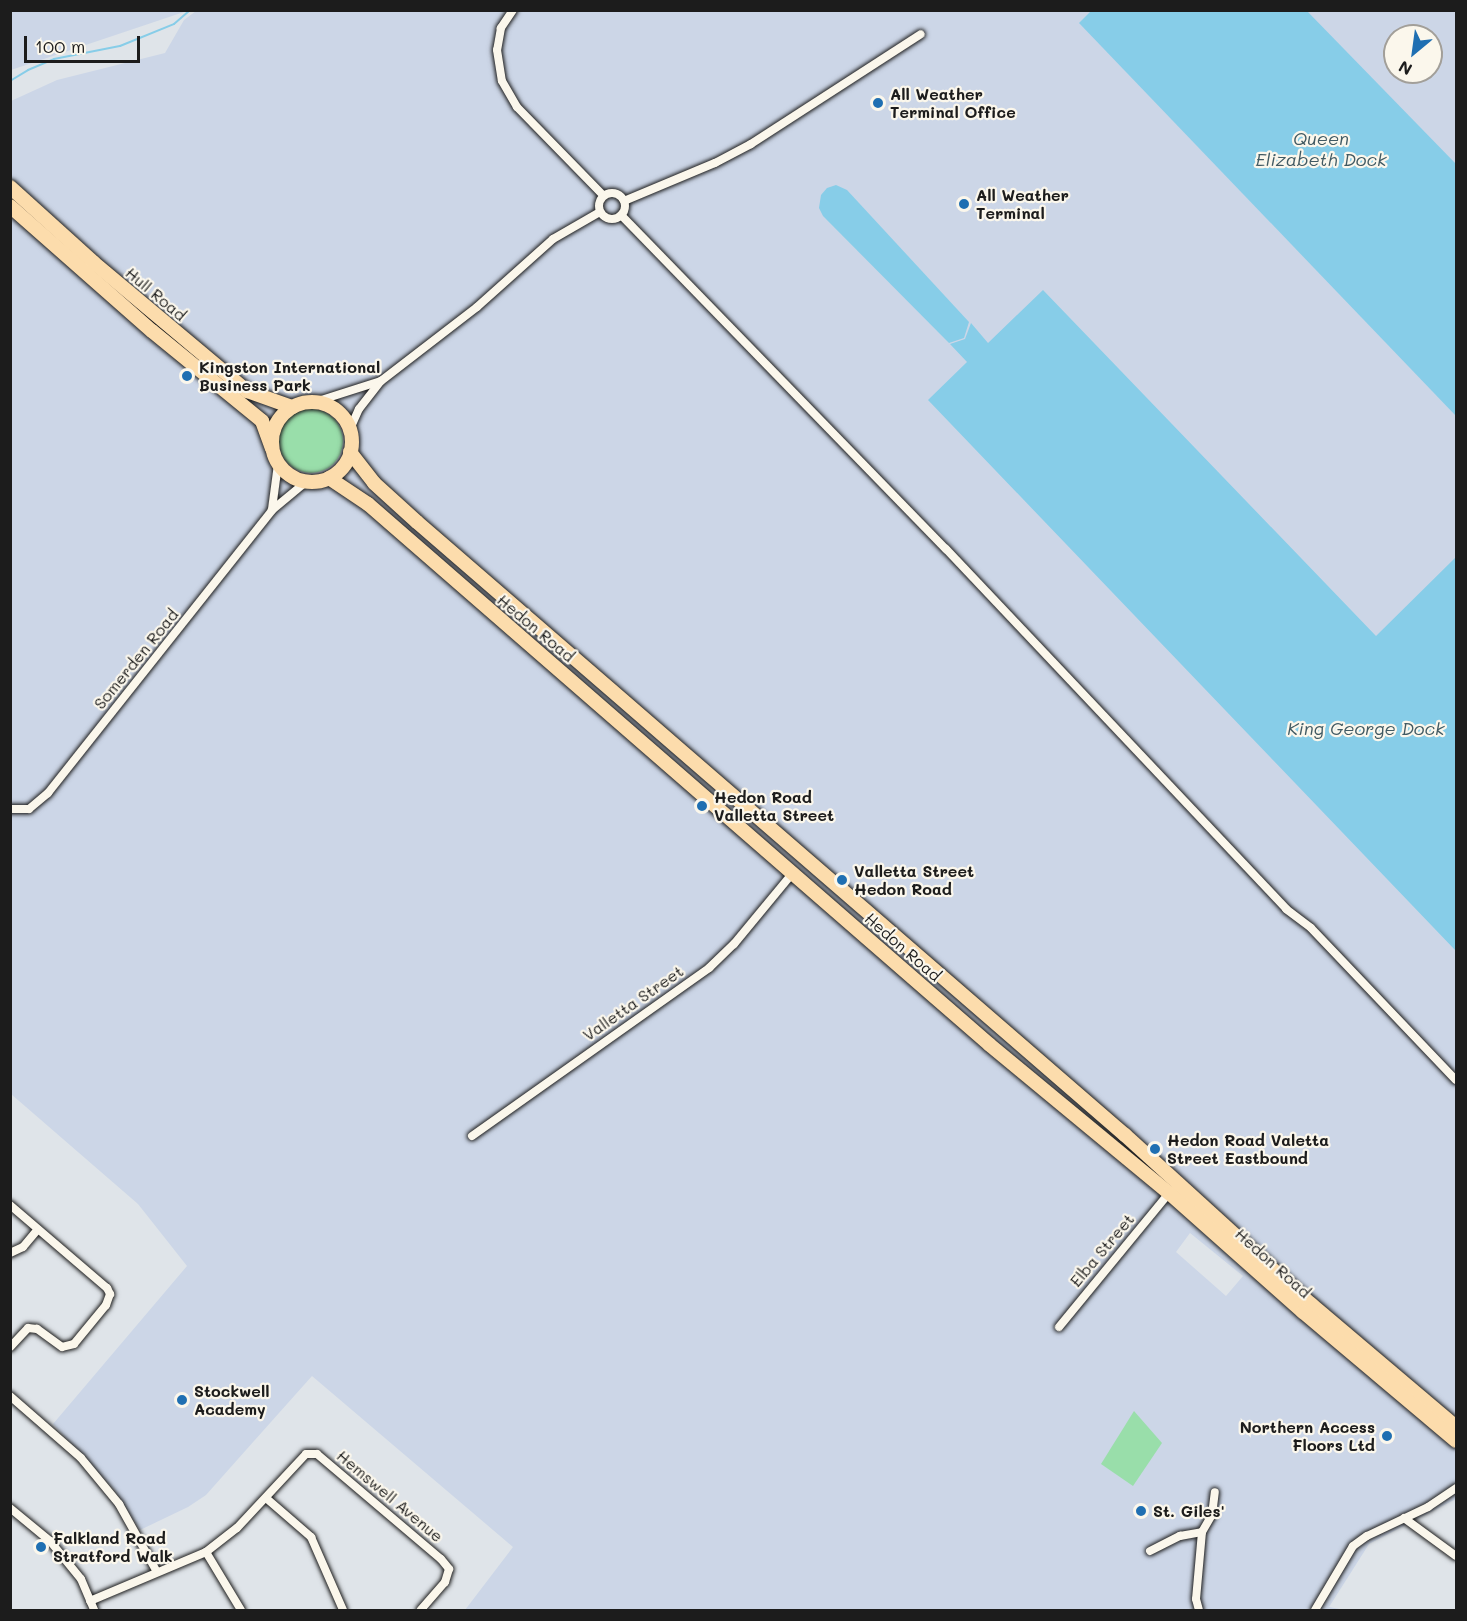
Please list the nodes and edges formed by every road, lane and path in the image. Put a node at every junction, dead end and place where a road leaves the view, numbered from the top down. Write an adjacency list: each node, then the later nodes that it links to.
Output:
1 (513, 10): 4 (street)
2 (921, 34): 5 (street)
3 (10, 187): 11 (highway, Hull Road)
4 (604, 196): 5 (street); 7 (street)
5 (624, 201): 8 (street)
6 (10, 206): 13 (highway, Hull Road)
7 (600, 212): 8 (street); 9 (street)
8 (621, 215): 21 (street)
9 (381, 381): 10 (street); 12 (street)
10 (315, 402): 11 (highway); 12 (highway)
11 (292, 407): 13 (highway)
12 (350, 429): 14 (highway)
13 (273, 448): 15 (highway)
14 (350, 452): 16 (highway); 30 (highway, Hedon Road)
15 (278, 464): 17 (highway); 18 (street)
16 (329, 478): 17 (highway); 20 (highway, Hedon Road)
17 (307, 482): 18 (street, Somerden Road)
18 (272, 510): 19 (street, Somerden Road)
19 (10, 809)
20 (792, 874): 22 (street, Valletta Street); 23 (highway, Hedon Road)
21 (1456, 1080)
22 (472, 1136)
23 (1169, 1193): 27 (street, Elba Street); 31 (highway, Hedon Road)
24 (10, 1205): 25 (street)
25 (38, 1229): 26 (street); 28 (street)
26 (10, 1253)
27 (1059, 1327)
28 (10, 1347)
29 (10, 1396): 41 (street)
30 (1456, 1427)
31 (1456, 1441)
32 (1456, 1488): 36 (street)
33 (1215, 1492): 37 (street)
34 (266, 1498): 39 (street, Hemswell Avenue); 45 (street); 46 (street, Hemswell Avenue)
35 (10, 1508): 42 (street)
36 (1404, 1518): 40 (street); 48 (street)
37 (1202, 1532): 38 (street); 47 (street)
38 (1150, 1551)
39 (206, 1552): 41 (street, Hemswell Avenue); 44 (street)
40 (1456, 1556)
41 (157, 1572): 42 (street, Hemswell Avenue)
42 (90, 1601): 43 (street)
43 (94, 1611)
44 (242, 1611)
45 (343, 1611)
46 (421, 1611)
47 (1199, 1611)
48 (1315, 1611)

